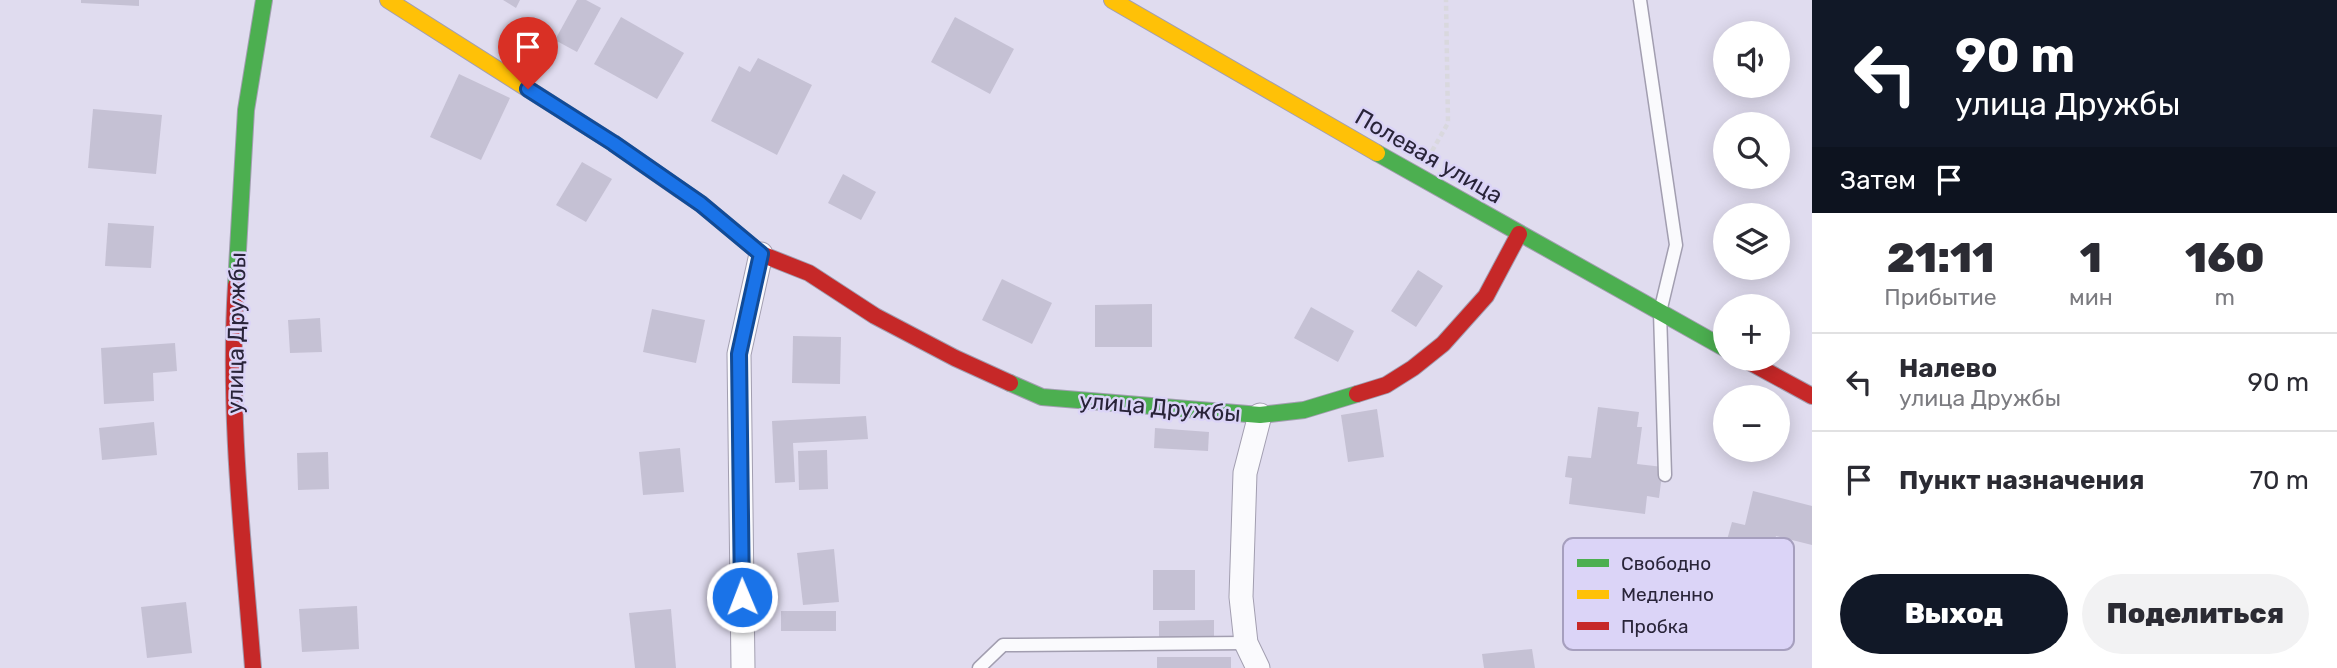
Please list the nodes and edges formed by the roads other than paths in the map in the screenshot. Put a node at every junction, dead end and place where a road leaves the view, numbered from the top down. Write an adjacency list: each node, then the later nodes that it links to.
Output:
1 (264, 0): 14 (street, улица Дружбы)
2 (388, 0): 6 (street, улица Дружбы)
3 (1112, 0): 5 (street, Полевая улица)
4 (1640, 0): 7 (lane)
5 (1519, 234): 7 (street, Полевая улица); 11 (street, улица Дружбы)
6 (761, 254): 11 (street, улица Дружбы); 15 (street)
7 (1660, 312): 8 (street, Полевая улица); 12 (lane)
8 (1713, 342)
9 (1766, 371): 10 (street)
10 (1812, 396)
11 (1260, 415): 13 (street)
12 (1665, 475)
13 (1246, 643): 16 (lane); 17 (street)
14 (253, 668)
15 (743, 668)
16 (979, 668)
17 (1258, 668)

